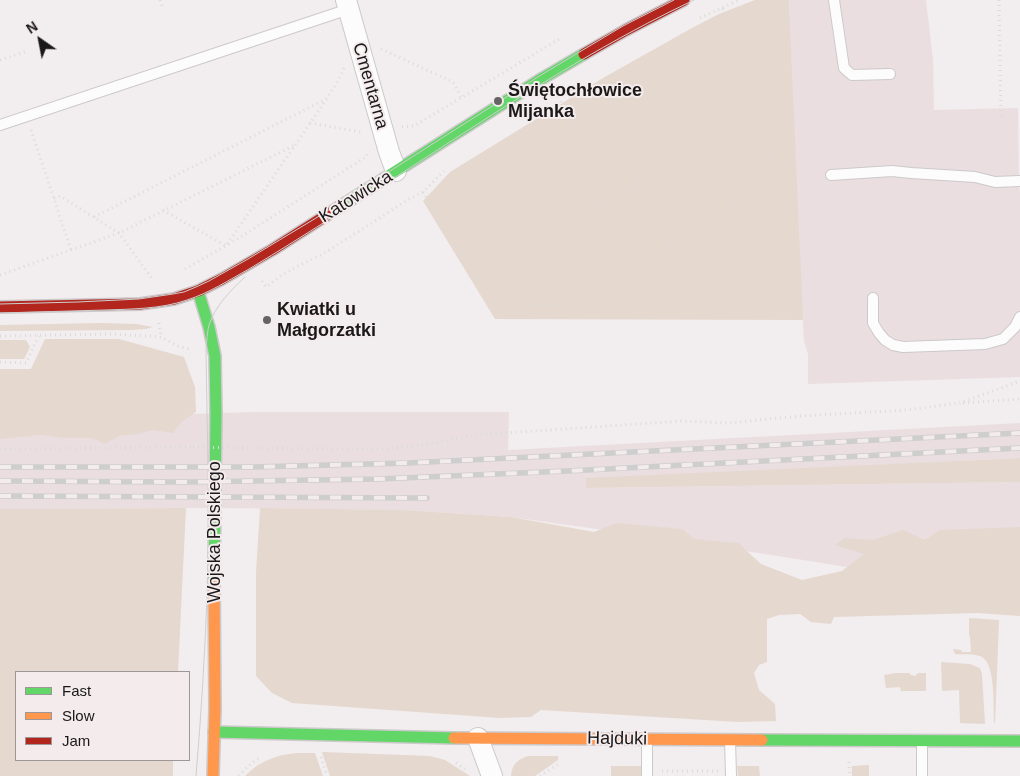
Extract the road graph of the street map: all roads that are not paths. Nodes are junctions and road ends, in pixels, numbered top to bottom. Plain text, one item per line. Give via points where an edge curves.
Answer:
1 (684, 0) edge
2 (834, 0) edge
3 (347, 5) edge
4 (890, 74) dead end
5 (0, 125) edge
6 (396, 172) junction
7 (831, 175) dead end
8 (1020, 182) edge
9 (198, 291) junction
10 (873, 298) dead end
11 (0, 308) edge
12 (1020, 317) edge
13 (214, 732) junction
14 (478, 738) junction
15 (647, 740) junction
16 (730, 740) junction
17 (922, 740) junction
18 (1020, 741) edge
19 (652, 774) edge
20 (213, 776) edge
21 (492, 776) edge
22 (731, 776) edge
23 (922, 776) edge

1 - 6 street, Katowicka via 590,51
2 - 4 lane via 844,68 852,75
3 - 5 lane
3 - 6 street, Cmentarna
6 - 9 street, Katowicka via 272,250
7 - 8 lane via 892,171
9 - 11 street, Katowicka via 174,299 140,304
9 - 13 street, Wojska Polskiego via 214,349
10 - 12 lane via 873,323 878,333 893,346 985,344 1003,339
13 - 14 street, Hajduki
13 - 20 street, Wojska Polskiego
14 - 15 street, Hajduki
14 - 21 street
15 - 16 street, Hajduki
15 - 19 lane
16 - 17 street, Hajduki
16 - 22 lane
17 - 18 street, Hajduki
17 - 23 lane

